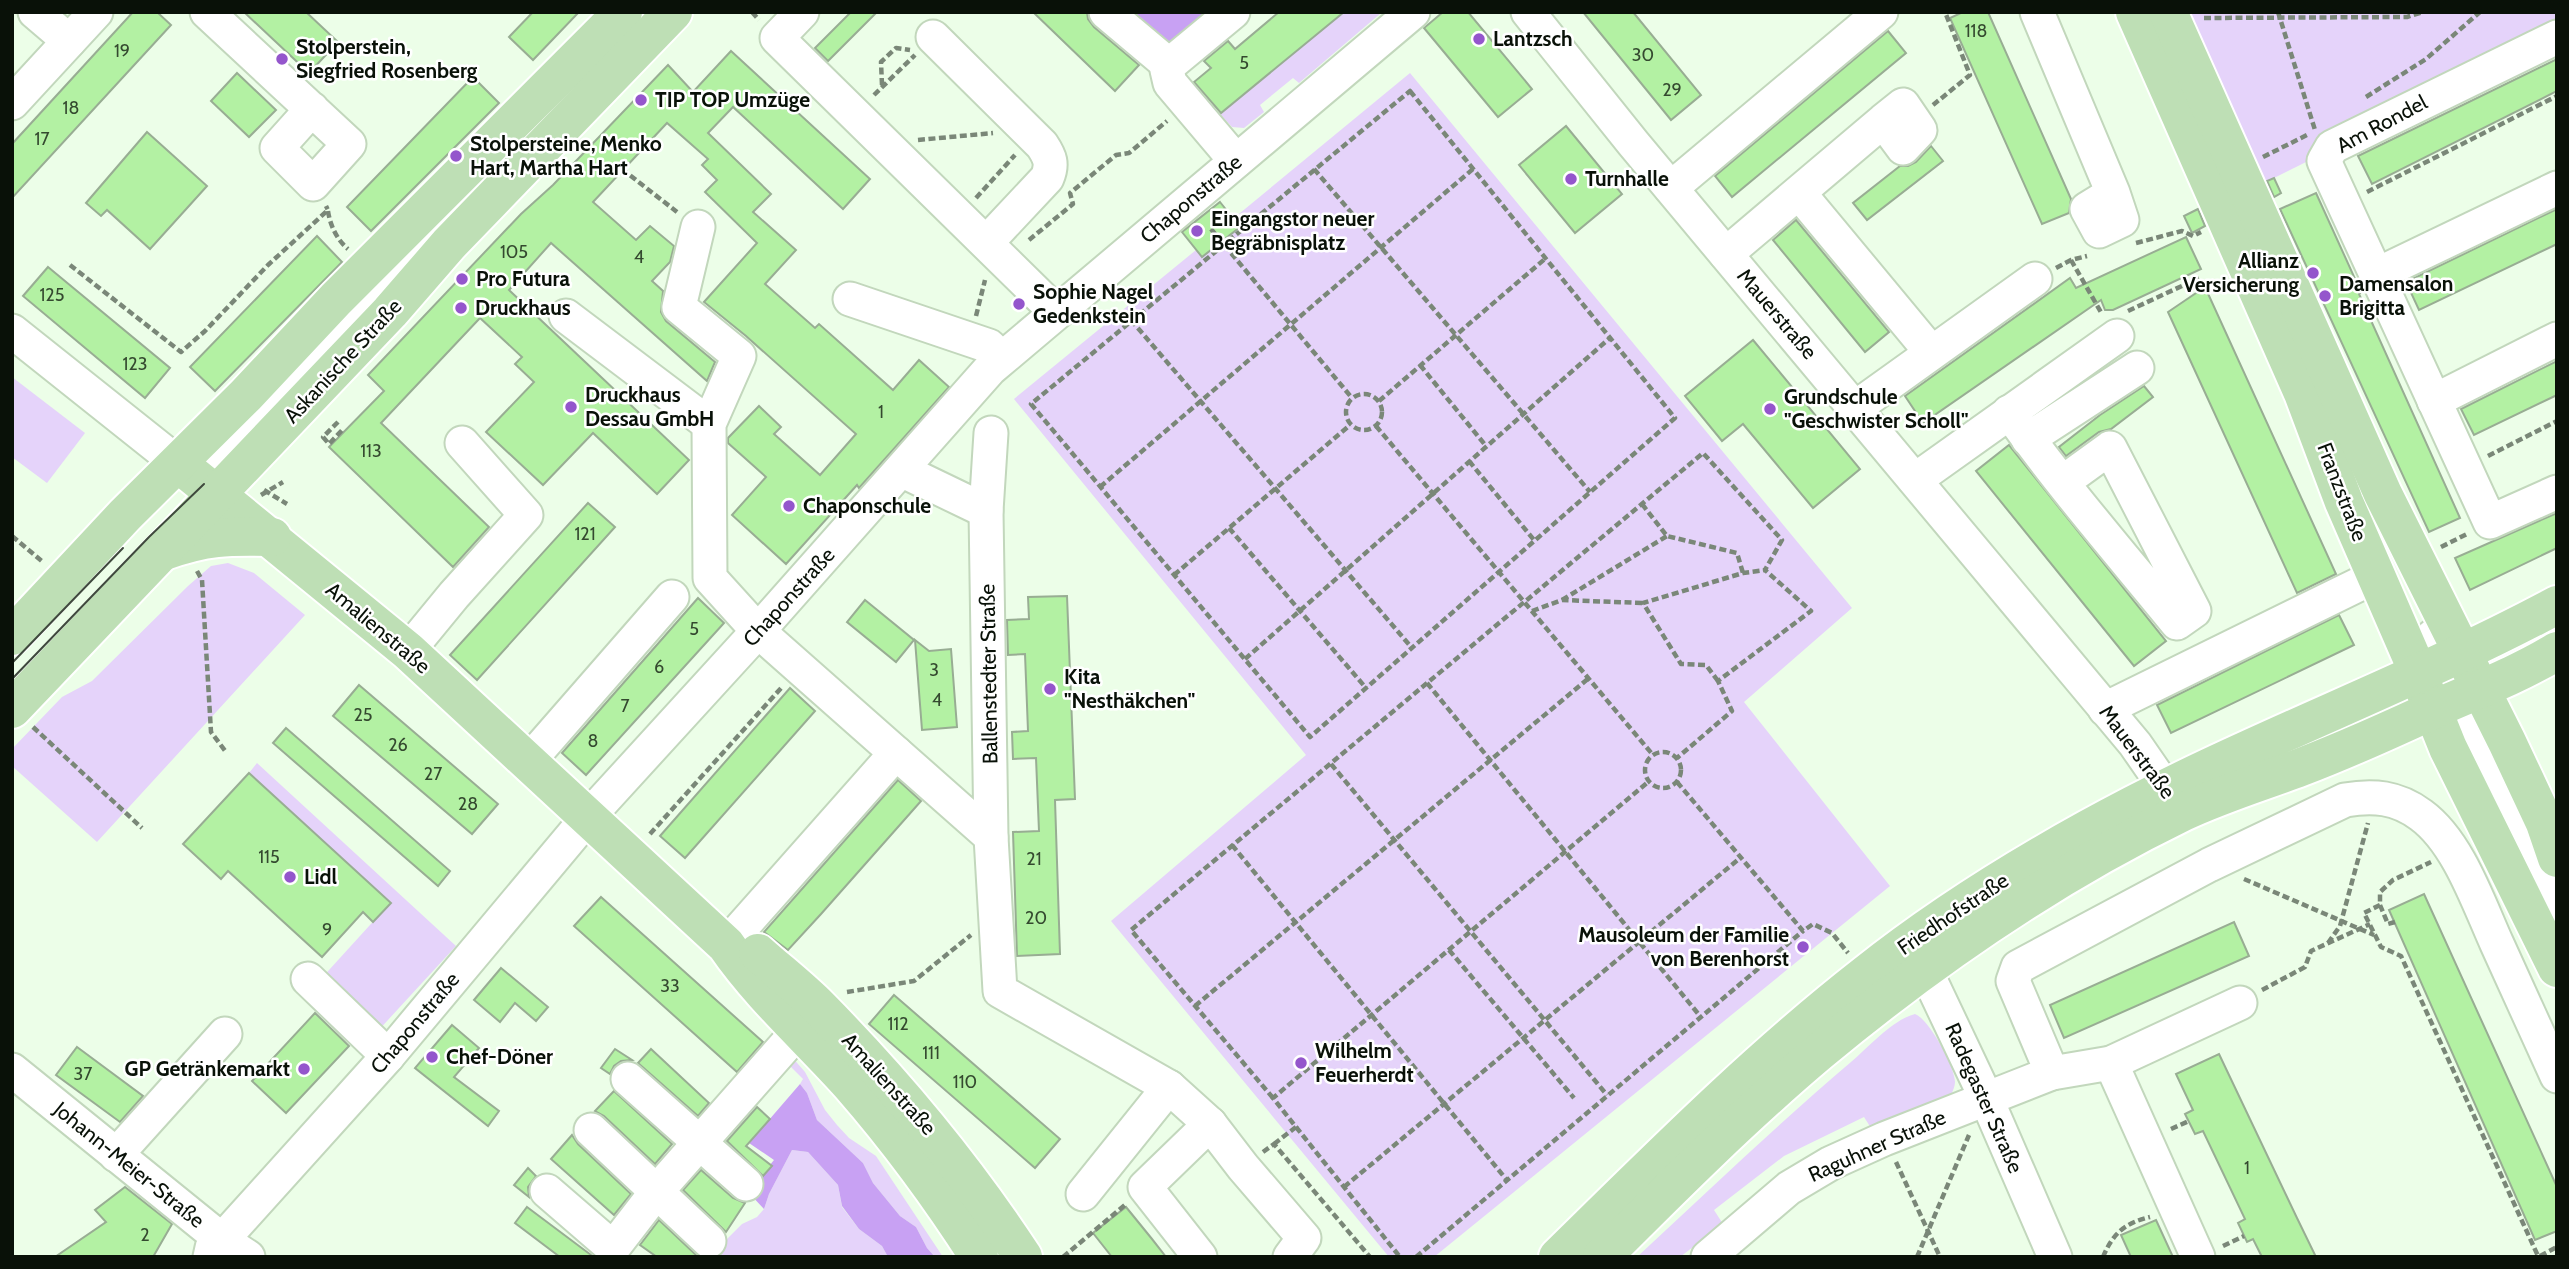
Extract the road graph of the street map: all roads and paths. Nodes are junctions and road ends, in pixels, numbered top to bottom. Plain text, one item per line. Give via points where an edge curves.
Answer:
1 (35, 12) edge
2 (96, 12) edge
3 (207, 12) edge
4 (623, 12) edge
5 (642, 12) edge
6 (656, 12) edge
7 (673, 12) edge
8 (802, 12) edge
9 (1106, 12) edge
10 (1233, 12) edge
11 (1413, 12) edge
12 (1528, 12) edge
13 (1881, 12) edge
14 (1945, 12) edge
15 (2037, 12) edge
16 (2136, 12) edge
17 (2148, 12) edge
18 (2159, 12) edge
19 (2233, 12) edge
20 (2423, 12) edge
21 (2480, 12) edge
22 (2279, 14) edge
23 (2184, 15) edge
24 (2407, 15) edge
25 (2227, 18) junction
26 (933, 37) dead end
27 (2557, 37) edge
28 (69, 41) junction
29 (1168, 65) junction
30 (881, 87) junction
31 (2557, 96) edge
32 (2360, 102) dead end
33 (12, 103) edge
34 (1188, 104) junction
35 (312, 109) junction
36 (855, 114) junction
37 (1898, 121) joint
38 (2326, 123) dead end
39 (2315, 131) junction
40 (1028, 140) junction
41 (885, 143) junction
42 (2259, 159) dead end
43 (1236, 161) junction
44 (622, 169) dead end
45 (1314, 169) junction
46 (1473, 169) junction
47 (1671, 188) junction
48 (2557, 188) edge
49 (1799, 193) junction
50 (2113, 193) dead end
51 (321, 197) junction
52 (2343, 204) junction
53 (960, 218) junction
54 (698, 227) joint
55 (1211, 229) dead end
56 (1224, 245) junction
57 (1381, 247) junction
58 (995, 250) junction
59 (352, 253) dead end
60 (1726, 254) junction
61 (1546, 258) junction
62 (2071, 260) dead end
63 (70, 265) dead end
64 (2376, 275) junction
65 (2199, 278) dead end
66 (2035, 279) dead end
67 (850, 299) dead end
68 (1056, 312) junction
69 (566, 316) dead end
70 (1131, 320) junction
71 (1290, 324) junction
72 (2114, 325) junction
73 (12, 331) edge
74 (1456, 335) junction
75 (1611, 337) junction
76 (2557, 339) edge
77 (970, 340) junction
78 (1931, 352) junction
79 (1001, 358) junction
80 (1420, 365) junction
81 (2137, 368) dead end
82 (1352, 398) junction
83 (1200, 401) junction
84 (1379, 401) junction
85 (2434, 401) junction
86 (1855, 408) junction
87 (2009, 412) junction
88 (1523, 414) junction
89 (2557, 421) edge
90 (709, 424) junction
91 (1350, 425) junction
92 (1376, 426) junction
93 (990, 433) dead end
94 (2028, 439) junction
95 (462, 443) dead end
96 (1486, 446) junction
97 (1469, 461) junction
98 (2465, 468) junction
99 (901, 470) junction
100 (199, 480) junction
101 (1915, 480) junction
102 (2063, 482) junction
103 (1100, 487) junction
104 (1276, 489) junction
105 (1590, 492) junction
106 (2557, 492) edge
107 (1433, 493) junction
108 (1642, 504) junction
109 (986, 511) junction
110 (2490, 522) junction
111 (1229, 528) junction
112 (12, 536) edge
113 (1667, 536) junction
114 (272, 537) junction
115 (1534, 540) junction
116 (2429, 553) dead end
117 (179, 559) junction
118 (52, 570) dead end
119 (1345, 570) junction
120 (1765, 570) junction
121 (1499, 572) junction
122 (1744, 573) junction
123 (1174, 575) junction
124 (2376, 576) junction
125 (672, 597) dead end
126 (1562, 600) junction
127 (1524, 602) junction
128 (1643, 603) junction
129 (2557, 605) edge
130 (1300, 611) junction
131 (1532, 611) junction
132 (758, 631) junction
133 (12, 636) edge
134 (1412, 648) junction
135 (408, 651) junction
136 (2557, 651) edge
137 (1245, 659) junction
138 (2439, 661) junction
139 (799, 668) junction
140 (1589, 678) junction
141 (1718, 681) junction
142 (1427, 683) junction
143 (1366, 688) junction
144 (2455, 700) junction
145 (2105, 709) junction
146 (22, 717) edge
147 (226, 752) dead end
148 (897, 753) junction
149 (1653, 755) junction
150 (1677, 758) junction
151 (1490, 760) junction
152 (528, 762) junction
153 (1331, 764) junction
154 (1648, 782) junction
155 (1677, 782) junction
156 (2174, 800) junction
157 (588, 817) junction
158 (2369, 820) dead end
159 (142, 828) dead end
160 (991, 837) junction
161 (1394, 840) junction
162 (1232, 845) junction
163 (2439, 849) junction
164 (1565, 852) junction
165 (631, 856) junction
166 (1741, 858) junction
167 (2557, 858) edge
168 (2236, 876) dead end
169 (2380, 905) junction
170 (994, 917) junction
171 (2557, 919) edge
172 (2340, 921) junction
173 (1296, 922) junction
174 (2395, 922) dead end
175 (2370, 924) junction
176 (2359, 929) junction
177 (1471, 931) junction
178 (1803, 931) junction
179 (2375, 935) junction
180 (1639, 942) junction
181 (2557, 942) edge
182 (2327, 943) junction
183 (726, 945) junction
184 (1449, 950) junction
185 (1918, 955) junction
186 (1856, 962) dead end
187 (2557, 968) edge
188 (308, 979) dead end
189 (2272, 984) dead end
190 (837, 994) dead end
191 (2240, 1003) dead end
192 (1195, 1006) junction
193 (1372, 1015) junction
194 (1700, 1016) junction
195 (1545, 1020) junction
196 (800, 1029) junction
197 (225, 1034) dead end
198 (1523, 1038) junction
199 (388, 1056) junction
200 (2112, 1063) junction
201 (12, 1070) edge
202 (2052, 1073) junction
203 (2557, 1076) edge
204 (628, 1079) dead end
205 (1169, 1087) junction
206 (1607, 1095) junction
207 (1273, 1098) junction
208 (1574, 1098) dead end
209 (1444, 1103) junction
210 (1975, 1103) junction
211 (1210, 1124) junction
212 (1296, 1127) junction
213 (591, 1130) dead end
214 (1884, 1139) junction
215 (699, 1143) junction
216 (1274, 1144) junction
217 (116, 1155) junction
218 (1242, 1167) junction
219 (1506, 1179) junction
220 (746, 1184) dead end
221 (1344, 1186) junction
222 (1145, 1187) junction
223 (547, 1191) dead end
224 (657, 1191) junction
225 (1083, 1194) dead end
226 (2181, 1220) junction
227 (1929, 1230) junction
228 (709, 1241) dead end
229 (2557, 1247) edge
230 (227, 1251) edge
231 (619, 1252) edge
232 (2539, 1256) edge
233 (979, 1257) edge
234 (1023, 1257) edge
235 (1063, 1257) edge
236 (1200, 1257) edge
237 (1290, 1257) edge
238 (1370, 1257) edge
239 (1400, 1257) edge
240 (1416, 1257) edge
241 (1558, 1257) edge
242 (1602, 1257) edge
243 (1708, 1257) edge
244 (1917, 1257) edge
245 (1940, 1257) edge
246 (2054, 1257) edge
247 (2104, 1257) edge
248 (2198, 1257) edge

1 - 28 street
2 - 28 street
3 - 35 street
4 - 100 main road, Askanische Straße via 345,290
5 - 100 street
6 - 100 street
7 - 100 main road, Askanische Straße via 449,244 390,312
8 - 36 street via 777,38
9 - 29 street
10 - 29 street
11 - 43 street, Chaponstraße
12 - 47 street, Mauerstraße
13 - 47 street
14 - 37 path via 1970,75
15 - 50 street
16 - 124 main road, Franzstraße via 2308,403
17 - 138 street
18 - 138 street
19 - 25 path
20 - 24 path
21 - 32 path via 2426,59
22 - 24 path
22 - 25 path
22 - 39 path
23 - 25 path
23 - 138 main road, Franzstraße via 2383,494
26 - 40 street
27 - 52 street, Am Rondel via 2332,147 2323,161
28 - 33 street
29 - 34 street via 1168,78
30 - 30 path via 881,62 896,48 918,51
30 - 36 path
31 - 52 path
34 - 43 street
34 - 58 path via 1129,153 1116,155 1070,193 1073,204
35 - 51 street via 349,144
35 - 51 street via 276,148
36 - 41 street
37 - 49 street
38 - 39 path
39 - 42 path
40 - 41 path via 1006,131
40 - 53 path
40 - 58 street via 1050,157 1051,168
41 - 53 street
43 - 68 street, Chaponstraße
44 - 54 path
45 - 46 path via 1410,91
45 - 56 path
45 - 57 path
46 - 57 path
46 - 61 path
47 - 60 street, Mauerstraße
48 - 64 street
49 - 60 street
49 - 78 street
51 - 59 path via 341,243
51 - 63 path via 268,265 181,352
52 - 64 street, Am Rondel
53 - 58 street
54 - 90 street via 679,307 739,356
55 - 56 path
56 - 70 path
56 - 71 path
57 - 71 path
57 - 74 path
58 - 68 street
58 - 77 path
60 - 86 street, Mauerstraße
61 - 74 path
61 - 75 path
62 - 72 path
64 - 85 street, Am Rondel
65 - 72 path
66 - 78 street
67 - 77 street
68 - 79 street, Chaponstraße
69 - 90 street
70 - 83 path
70 - 103 path via 1031,404
71 - 82 path
71 - 83 path
72 - 87 street
73 - 100 street, Amalienstraße
74 - 80 path
74 - 88 path
75 - 88 path
75 - 105 path via 1675,418
76 - 85 street
77 - 79 street via 989,346
78 - 86 street
79 - 99 street, Chaponstraße
80 - 84 path
80 - 96 path
81 - 94 street
82 - 84 path via 1371,395
82 - 91 path via 1345,416
83 - 103 path
83 - 104 path
84 - 92 path via 1381,419
85 - 98 street, Am Rondel
86 - 101 street, Mauerstraße
87 - 94 street
87 - 101 street
88 - 96 path
88 - 105 path
89 - 98 path
90 - 132 street via 710,578
91 - 92 path via 1358,430
91 - 104 path
92 - 107 path
93 - 109 street, Ballenstedter Straße
94 - 102 street
95 - 135 street via 526,515
96 - 97 path
97 - 107 path
97 - 115 path
98 - 110 street, Am Rondel
99 - 109 street
99 - 132 street, Chaponstraße
100 - 114 main road, Amalienstraße
100 - 117 main road, Askanische Straße
100 - 133 main road, Askanische Straße via 125,515
101 - 145 street, Mauerstraße
102 - 102 street via 2177,623 2194,611 2110,448
103 - 123 path
104 - 111 path
104 - 119 path
105 - 115 path
106 - 110 street
107 - 119 path
107 - 121 path
108 - 113 path
108 - 120 path via 1703,453 1783,540
108 - 127 path
109 - 160 street, Ballenstedter Straße
110 - 116 path
111 - 123 path
111 - 130 path
112 - 118 path
113 - 122 path via 1737,553
113 - 126 path
114 - 117 main road via 195,540
114 - 135 main road, Amalienstraße
115 - 121 path
117 - 146 main road, Askanische Straße
117 - 147 path via 202,580 211,732
119 - 130 path
119 - 134 path
120 - 122 path
120 - 141 path via 1811,611
121 - 127 path
121 - 134 path
122 - 128 path
123 - 137 path
124 - 138 main road, Franzstraße
124 - 145 street
125 - 152 street
126 - 128 path
126 - 131 path
127 - 131 path
127 - 142 path
128 - 141 path via 1681,664 1706,665
129 - 138 main road, Friedhofstraße
130 - 137 path
130 - 143 path
131 - 140 path
132 - 139 street
132 - 157 street, Chaponstraße
134 - 143 path
135 - 152 main road, Amalienstraße
136 - 144 main road, Friedhofstraße
137 - 143 path via 1310,737
138 - 144 main road, Franzstraße
138 - 144 main road, Franzstraße
138 - 156 main road, Friedhofstraße
139 - 148 street
139 - 165 path
140 - 149 path
140 - 151 path
141 - 150 path via 1732,711
142 - 151 path
142 - 153 path
144 - 156 main road, Friedhofstraße via 2339,752 2213,799
144 - 167 main road, Franzstraße via 2545,823
144 - 171 street
144 - 181 street
144 - 187 main road, Franzstraße via 2463,780
145 - 156 street, Mauerstraße
146 - 159 path
148 - 160 street
148 - 183 street
149 - 150 path via 1670,753
149 - 154 path via 1645,772
150 - 155 path via 1681,774
151 - 161 path
151 - 164 path
152 - 157 main road, Amalienstraße
153 - 161 path
153 - 162 path
154 - 155 path via 1657,788
154 - 164 path
155 - 166 path
156 - 185 main road, Friedhofstraße via 2040,856
157 - 165 main road, Amalienstraße
157 - 199 street, Chaponstraße
158 - 172 path
160 - 170 street, Ballenstedter Straße
161 - 173 path
161 - 177 path
162 - 173 path
162 - 192 path via 1131,930
163 - 169 path via 2385,886
163 - 202 street via 2423,816 2399,801 2368,796 2345,800 2040,953 2018,967 2012,981
163 - 203 street via 2470,886
164 - 177 path
164 - 180 path
165 - 183 main road, Amalienstraße
166 - 178 path
166 - 180 path
168 - 172 path
169 - 174 path via 2388,924
169 - 175 path via 2364,913
170 - 190 path via 914,981
170 - 205 street, Ballenstedter Straße via 1000,990
172 - 176 path
172 - 182 path
173 - 192 path
173 - 193 path
175 - 176 path
175 - 179 path
176 - 179 path
176 - 182 path
177 - 184 path
177 - 195 path
178 - 186 path via 1813,924 1832,933
178 - 194 path
179 - 232 path via 2381,947 2401,956
180 - 194 path
180 - 195 path
182 - 189 path via 2311,951 2305,967
183 - 196 main road, Amalienstraße via 744,971
183 - 234 main road, Amalienstraße via 757,952 824,1013 936,1137
184 - 193 path
184 - 198 path
185 - 210 street, Radegaster Straße
185 - 241 main road, Friedhofstraße via 1865,975 1753,1069
185 - 242 main road, Friedhofstraße
188 - 199 street
191 - 200 street
192 - 207 path
193 - 207 path
193 - 209 path
194 - 206 path
195 - 198 path
195 - 206 path
196 - 215 street
196 - 233 main road, Amalienstraße via 905,1148
197 - 217 street
198 - 208 path
198 - 209 path
199 - 230 street, Chaponstraße
200 - 202 street
200 - 226 street
201 - 217 street, Johann-Meier-Straße
202 - 210 street
204 - 215 street
205 - 211 street
205 - 225 street
206 - 219 path
207 - 212 path
209 - 219 path
209 - 221 path
210 - 214 street, Raguhner Straße
210 - 227 path via 1972,1126
210 - 246 street, Radegaster Straße
211 - 218 street
211 - 222 street
212 - 216 path
212 - 221 path
213 - 224 street
214 - 227 path
214 - 243 street, Raguhner Straße via 1789,1188
215 - 220 street
215 - 224 street
216 - 218 path
216 - 238 path
217 - 230 street, Johann-Meier-Straße
218 - 237 street via 1304,1238
219 - 240 path
221 - 239 path
222 - 235 path
222 - 236 street
223 - 231 street
224 - 228 street
224 - 231 street
226 - 247 path via 2136,1220 2115,1233
226 - 248 street
227 - 244 path
227 - 245 path
229 - 232 path

